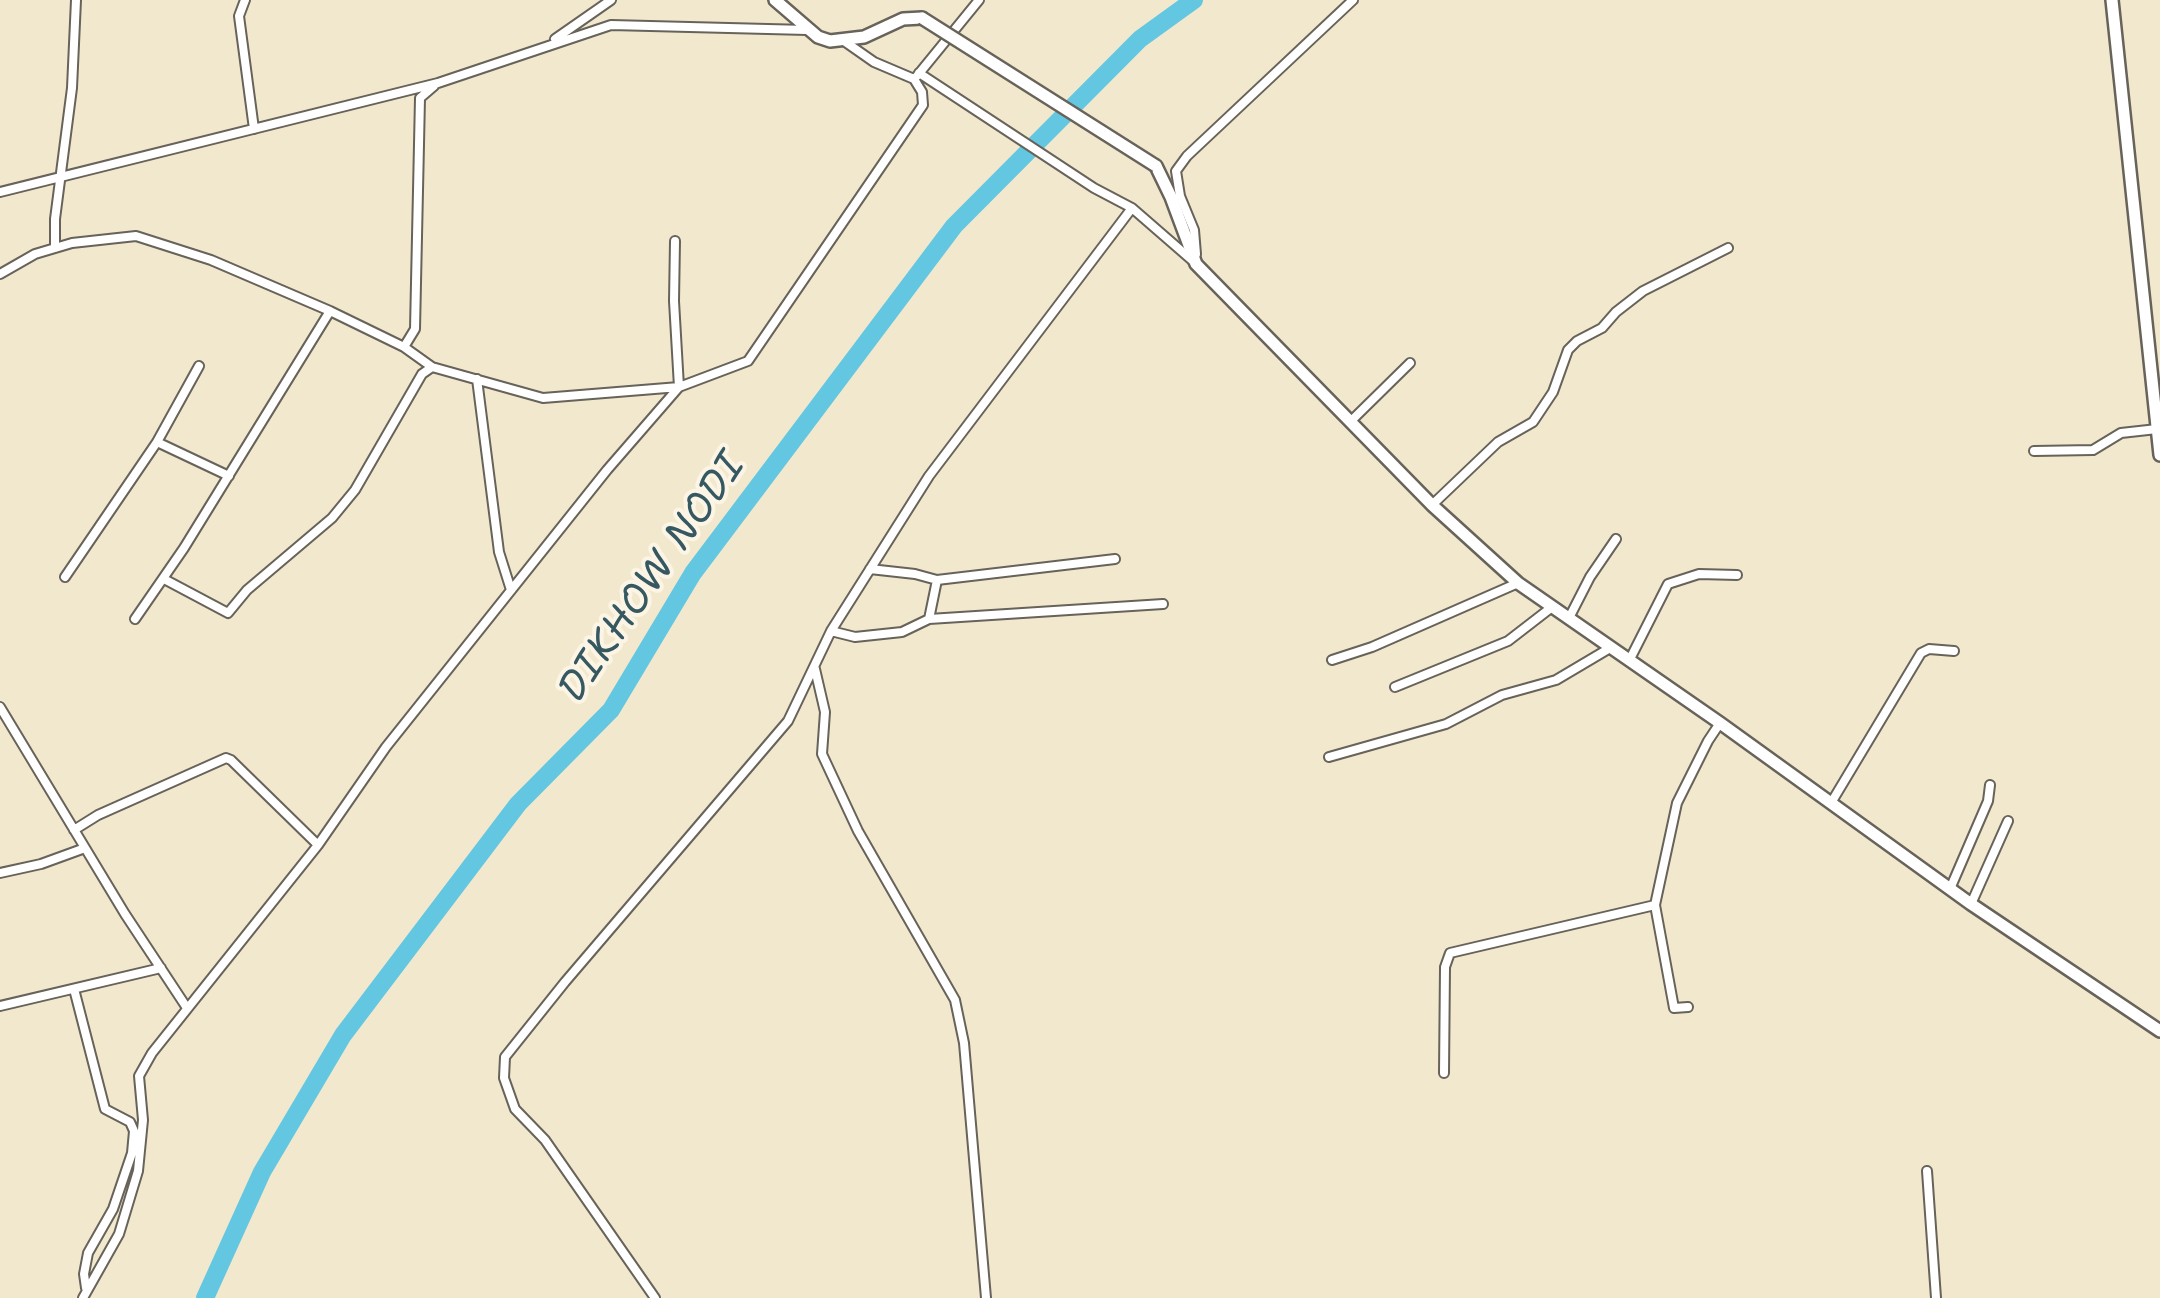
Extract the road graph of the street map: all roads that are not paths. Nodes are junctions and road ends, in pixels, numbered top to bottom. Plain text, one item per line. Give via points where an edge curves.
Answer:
1 (76, 0) edge
2 (245, 0) edge
3 (612, 0) edge
4 (776, 0) edge
5 (979, 0) edge
6 (1353, 0) edge
7 (2112, 0) edge
8 (809, 30) junction
9 (844, 41) junction
10 (547, 44) junction
11 (916, 76) junction
12 (438, 84) junction
13 (254, 129) junction
14 (60, 176) junction
15 (0, 192) edge
16 (1132, 208) junction
17 (676, 241) dead end
18 (55, 248) junction
19 (1728, 248) dead end
20 (1196, 264) junction
21 (0, 274) edge
22 (330, 311) junction
23 (404, 346) junction
24 (1410, 363) dead end
25 (199, 366) dead end
26 (432, 366) junction
27 (477, 380) junction
28 (679, 387) junction
29 (1351, 421) junction
30 (2157, 429) junction
31 (156, 442) junction
32 (2034, 452) dead end
33 (2160, 455) edge
34 (229, 476) junction
35 (1432, 505) junction
36 (1616, 539) dead end
37 (1115, 559) dead end
38 (870, 569) junction
39 (1736, 575) dead end
40 (65, 577) dead end
41 (164, 579) junction
42 (936, 580) junction
43 (1518, 582) junction
44 (511, 590) junction
45 (1163, 604) dead end
46 (1552, 607) junction
47 (929, 618) junction
48 (1569, 618) junction
49 (134, 620) dead end
50 (832, 631) junction
51 (1610, 648) junction
52 (1954, 651) dead end
53 (1332, 660) dead end
54 (1629, 661) junction
55 (815, 664) junction
56 (1394, 686) dead end
57 (0, 707) edge
58 (1720, 723) junction
59 (12, 728) junction
60 (0, 731) edge
61 (1329, 757) dead end
62 (1990, 784) dead end
63 (1831, 803) junction
64 (2008, 820) dead end
65 (74, 830) junction
66 (318, 845) junction
67 (85, 848) junction
68 (0, 873) edge
69 (1950, 890) junction
70 (1971, 904) junction
71 (1655, 905) junction
72 (161, 968) junction
73 (74, 990) junction
74 (0, 1006) edge
75 (1688, 1007) dead end
76 (187, 1008) junction
77 (2160, 1031) edge
78 (1444, 1073) dead end
79 (1927, 1172) dead end
80 (85, 1295) edge
81 (655, 1298) edge
82 (986, 1298) edge
83 (1936, 1298) edge

1 - 14 street
2 - 13 street via 239,16
3 - 10 street
4 - 8 main road
5 - 11 street
6 - 20 street via 1176,171 1194,230
7 - 30 main road
8 - 9 main road
8 - 10 street via 610,25
9 - 11 street via 874,62
9 - 20 main road, bridge via 910,16 922,18 1156,166
10 - 12 street
11 - 16 street
11 - 28 street via 924,105 748,361
12 - 13 street
12 - 23 street via 420,98 415,329
13 - 14 street
14 - 15 street
14 - 18 street
16 - 20 street
16 - 38 street via 929,476
17 - 28 street
18 - 21 street
18 - 22 street via 136,236 212,260
19 - 35 street via 1643,292 1577,340 1533,422 1498,442
20 - 29 main road
22 - 23 street
22 - 34 street
23 - 26 street
24 - 29 street
25 - 31 street
26 - 27 street
26 - 41 street via 332,518 228,613
27 - 28 street via 543,398
27 - 44 street
28 - 44 street
29 - 35 main road
30 - 32 street via 2121,433 2093,450
30 - 33 main road
31 - 34 street
31 - 40 street
34 - 41 street
35 - 43 main road
36 - 48 street
37 - 42 street
38 - 42 street
38 - 50 street
39 - 54 street via 1698,574 1668,584
41 - 49 street
42 - 47 street
43 - 46 main road
43 - 53 street
44 - 66 street via 386,746
45 - 47 street
46 - 48 main road
46 - 56 street via 1508,641
47 - 50 street via 902,632 855,637
48 - 51 main road
50 - 55 street
51 - 54 main road
51 - 61 street via 1556,680 1502,694 1446,724
52 - 63 street via 1920,653
54 - 58 main road
55 - 81 street via 788,722 505,1057 504,1078 515,1108 545,1140
55 - 82 street via 825,712 822,754 955,1000
57 - 59 street
58 - 63 main road
58 - 71 street via 1677,803
59 - 60 street
59 - 65 street
62 - 69 street
63 - 69 main road
64 - 70 street
65 - 66 street via 226,758
65 - 67 street
66 - 76 street
67 - 68 street
67 - 72 street
69 - 70 main road
70 - 77 main road
71 - 75 street via 1674,1008
71 - 78 street via 1450,953
72 - 73 street
72 - 76 street
73 - 74 street
73 - 80 street via 105,1110 134,1130 113,1210 88,1253
76 - 80 street via 139,1076 138,1172 119,1234
79 - 83 street

